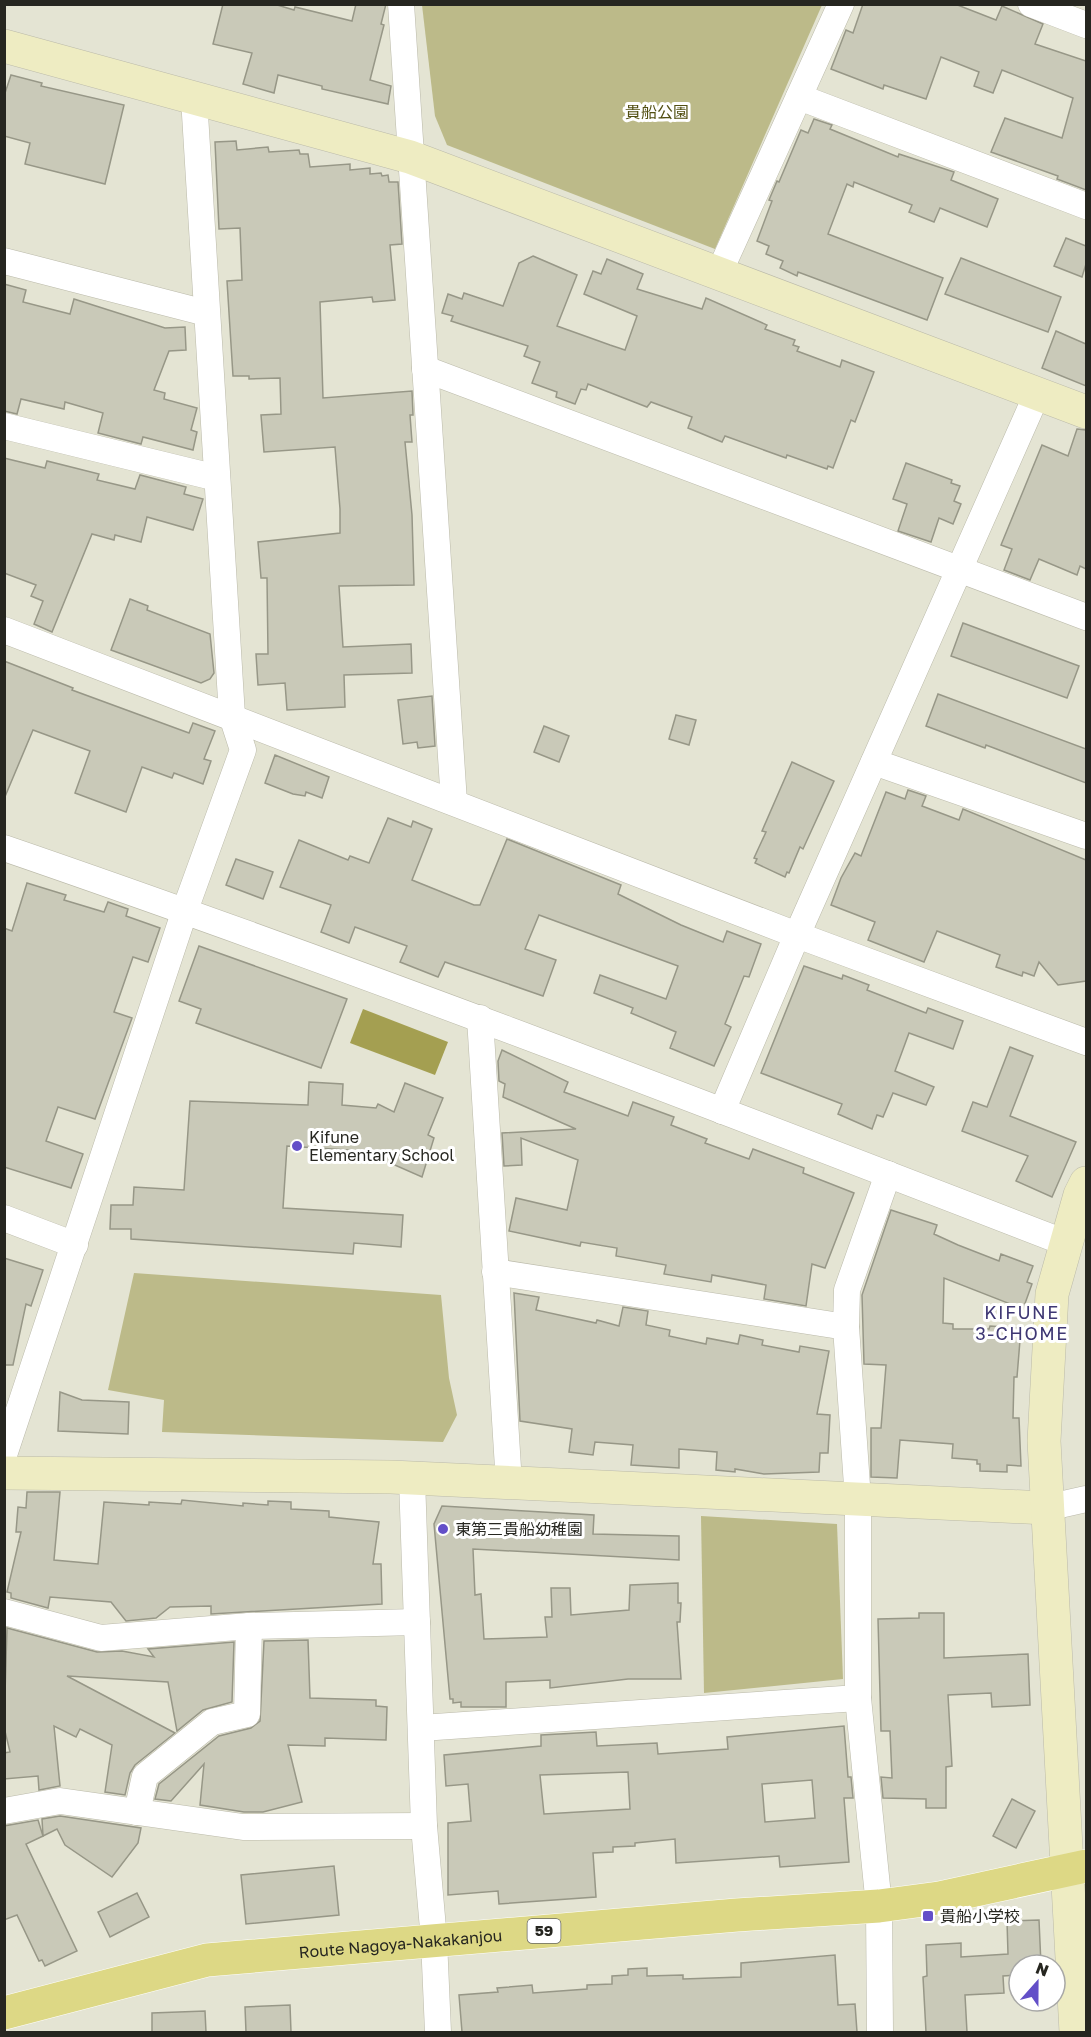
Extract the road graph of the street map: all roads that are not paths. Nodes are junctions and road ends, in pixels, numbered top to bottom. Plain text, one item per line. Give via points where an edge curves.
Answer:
1 (401, 4) edge
2 (841, 4) edge
3 (1031, 4) edge
4 (1086, 25) edge
5 (4, 46) edge
6 (799, 97) junction
7 (194, 98) junction
8 (410, 157) junction
9 (1086, 206) edge
10 (4, 261) edge
11 (719, 273) junction
12 (206, 313) junction
13 (425, 369) junction
14 (1037, 394) junction
15 (1086, 412) edge
16 (4, 426) edge
17 (217, 478) junction
18 (960, 570) junction
19 (1086, 617) edge
20 (4, 630) edge
21 (232, 716) junction
22 (874, 762) junction
23 (454, 802) junction
24 (1086, 836) edge
25 (4, 848) edge
26 (185, 910) junction
27 (797, 935) junction
28 (480, 1018) junction
29 (1086, 1042) edge
30 (722, 1111) junction
31 (888, 1174) junction
32 (1086, 1183) edge
33 (4, 1218) edge
34 (1066, 1243) junction
35 (75, 1245) junction
36 (495, 1272) junction
37 (846, 1327) junction
38 (4, 1455) edge
39 (4, 1473) edge
40 (412, 1479) junction
41 (509, 1484) junction
42 (1086, 1498) edge
43 (858, 1500) junction
44 (1046, 1508) junction
45 (4, 1612) edge
46 (417, 1622) junction
47 (249, 1626) junction
48 (858, 1698) junction
49 (421, 1728) junction
50 (4, 1811) edge
51 (137, 1812) junction
52 (424, 1826) junction
53 (1076, 1868) edge
54 (879, 1906) junction
55 (434, 1940) junction
56 (6, 2016) edge
57 (438, 2032) edge
58 (880, 2032) edge
59 (1076, 2032) edge

1 - 8 street
2 - 6 street
3 - 4 street
5 - 7 street
6 - 9 street
6 - 11 street
7 - 8 street
7 - 12 street
8 - 11 street
8 - 13 street
10 - 12 street
11 - 14 street
12 - 17 street
13 - 18 street
13 - 23 street
14 - 15 street
14 - 18 street
16 - 17 street
17 - 21 street
18 - 19 street
18 - 22 street
20 - 21 street
21 - 23 street
21 - 26 street via 243,750
22 - 24 street
22 - 27 street
23 - 27 street
25 - 26 street
26 - 28 street
26 - 35 street
27 - 29 street
27 - 30 street
28 - 30 street
28 - 36 street
30 - 31 street
31 - 34 street
31 - 37 street via 847,1290
32 - 34 street
33 - 35 street
34 - 44 street via 1052,1294 1044,1441
35 - 38 street
36 - 37 street
36 - 41 street
37 - 43 street
39 - 40 street
40 - 41 street
40 - 46 street
41 - 43 street
42 - 44 street
43 - 44 street
43 - 48 street
44 - 53 street
45 - 47 street via 101,1638
46 - 47 street
46 - 49 street
47 - 51 street via 247,1714 212,1722 146,1776
48 - 49 street
48 - 54 street
49 - 52 street
50 - 51 street via 60,1801
51 - 52 street via 243,1827
52 - 55 street
53 - 54 main road, Route Nagoya-Nakakanjou / 59 via 939,1898
53 - 59 street
54 - 55 main road, Route Nagoya-Nakakanjou / 59
54 - 58 street
55 - 56 main road, Route Nagoya-Nakakanjou / 59 via 207,1960
55 - 57 street

